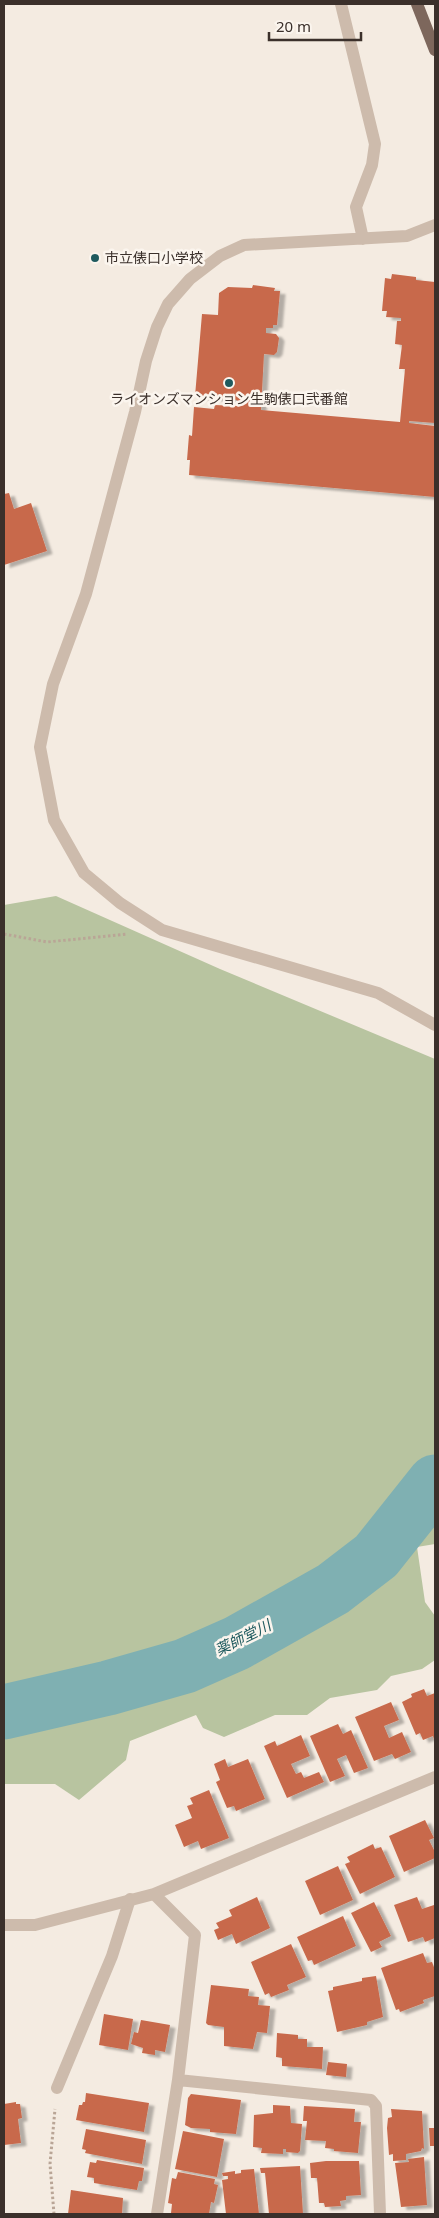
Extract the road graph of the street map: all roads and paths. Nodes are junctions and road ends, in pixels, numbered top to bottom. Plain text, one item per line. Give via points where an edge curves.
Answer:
1 (341, 4) edge
2 (417, 4) edge
3 (435, 50) edge
4 (435, 225) edge
5 (363, 239) junction
6 (162, 930) junction
7 (4, 934) edge
8 (435, 1024) edge
9 (435, 1777) edge
10 (154, 1894) junction
11 (130, 1899) junction
12 (4, 1925) edge
13 (178, 2080) junction
14 (57, 2088) joint
15 (54, 2214) edge
16 (156, 2214) edge
17 (380, 2214) edge

1 - 5 street via 375,144 372,165 356,206
2 - 3 main road
4 - 5 street via 407,236
5 - 6 street via 244,246 220,256 190,279 168,304 146,361 86,594 52,684 40,747 54,820 84,873 120,903
6 - 7 path via 47,942
6 - 8 street via 378,993
9 - 10 street
10 - 11 street
10 - 13 street via 195,1935
11 - 12 street via 35,1925
11 - 14 street via 112,1956
13 - 16 street
13 - 17 street via 371,2100 376,2106
14 - 15 path via 50,2164

